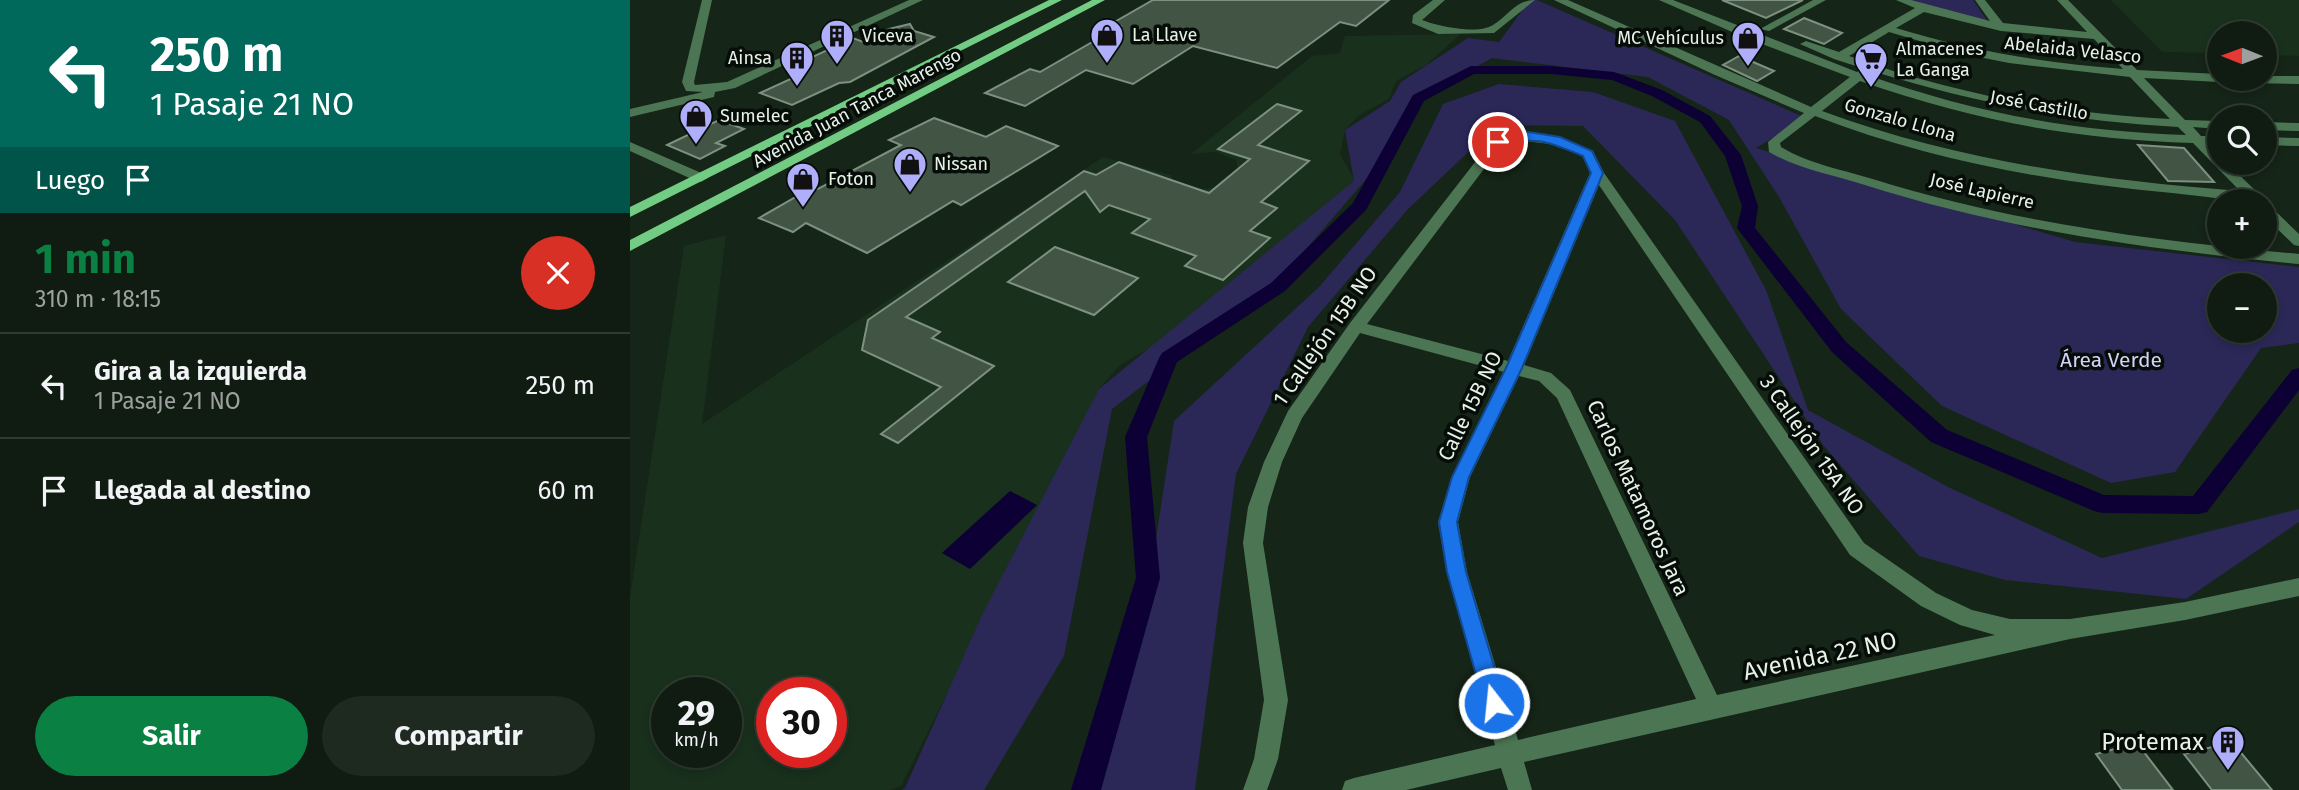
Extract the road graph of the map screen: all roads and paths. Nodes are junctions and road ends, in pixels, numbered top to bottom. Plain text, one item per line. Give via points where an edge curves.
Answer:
1 (707, 0) edge
2 (918, 0) edge
3 (1440, 0) edge
4 (1530, 0) edge
5 (1559, 0) edge
6 (1664, 0) edge
7 (1695, 0) edge
8 (1821, 0) edge
9 (1901, 0) edge
10 (1980, 0) edge
11 (2062, 0) edge
12 (1049, 1) edge
13 (1096, 2) edge
14 (1078, 5) edge
15 (1680, 7) junction
16 (1923, 8) junction
17 (1886, 28) junction
18 (2001, 28) junction
19 (1765, 29) junction
20 (2094, 36) junction
21 (1838, 57) junction
22 (1869, 68) junction
23 (2133, 75) junction
24 (1856, 77) junction
25 (2207, 78) edge
26 (2277, 80) edge
27 (2299, 80) edge
28 (722, 87) junction
29 (630, 113) edge
30 (1814, 113) junction
31 (2181, 124) junction
32 (2207, 125) edge
33 (2277, 126) edge
34 (2299, 127) edge
35 (2196, 139) junction
36 (2207, 139) edge
37 (2277, 141) edge
38 (1498, 142) joint
39 (2299, 142) edge
40 (630, 146) edge
41 (2207, 150) edge
42 (1597, 173) junction
43 (2232, 175) edge
44 (701, 178) junction
45 (2246, 189) edge
46 (2207, 194) edge
47 (630, 213) edge
48 (2277, 221) edge
49 (2299, 242) edge
50 (630, 246) edge
51 (2299, 259) edge
52 (1356, 327) junction
53 (1514, 368) junction
54 (2299, 587) edge
55 (2070, 629) junction
56 (1711, 707) junction
57 (1510, 755) junction
58 (1255, 790) edge
59 (1354, 790) edge
60 (1520, 790) edge

1 - 28 street via 688,82 690,88
2 - 28 street
3 - 4 street via 1416,21 1452,32 1494,30
5 - 30 street, Gonzalo Llona
6 - 15 street, José Castillo
7 - 15 street
7 - 19 street, José Castillo
8 - 19 street
9 - 16 street
10 - 18 street
11 - 20 street
12 - 14 main road
12 - 44 main road, Avenida Juan Tanca Marengo
13 - 14 main road, Avenida Juan Tanca Marengo
14 - 50 main road, Avenida Juan Tanca Marengo
15 - 24 street, José Castillo
16 - 17 street
16 - 18 street
17 - 21 street
17 - 23 street, Abelaida Velasco via 2001,60
18 - 20 street
19 - 21 street, José Castillo
20 - 23 street
21 - 22 street, José Castillo
22 - 24 street, José Lapierre
22 - 31 street, José Castillo via 2013,106
23 - 25 street, Abelaida Velasco
23 - 31 street
24 - 30 street, José Lapierre
24 - 35 street, José Castillo via 2016,122 2094,133
26 - 27 street
28 - 29 street via 703,97
30 - 46 street, Gonzalo Llona via 1905,143 2020,169
30 - 51 street, José Lapierre via 1774,142 1774,149 1871,183 2010,219 2151,244
31 - 32 street, José Castillo
31 - 35 street
33 - 34 street
35 - 36 street, José Castillo
35 - 41 street
37 - 39 street
38 - 42 street, 3 Callejón 15A NO via 1523,135 1556,140 1588,154
38 - 52 street, 1 Callejón 15B NO
40 - 44 street
42 - 53 street, Calle 15B NO
42 - 55 street, 3 Callejón 15A NO via 1857,549 1932,601 1981,621 2011,629
43 - 45 street
44 - 47 main road, Avenida Juan Tanca Marengo
48 - 49 street
52 - 53 street, Carlos Matamoros Jara
52 - 58 street, 1 Callejón 15B NO via 1294,416 1258,507 1253,543 1276,700 1266,759
53 - 56 street, Carlos Matamoros Jara via 1545,377 1564,394
53 - 57 street, Calle 15B NO via 1461,477 1448,522 1457,572
54 - 55 street, Avenida 22 NO
55 - 56 street, Avenida 22 NO
56 - 57 street, Avenida 22 NO
57 - 59 street, Avenida 22 NO
57 - 60 street, Calle 15B NO

